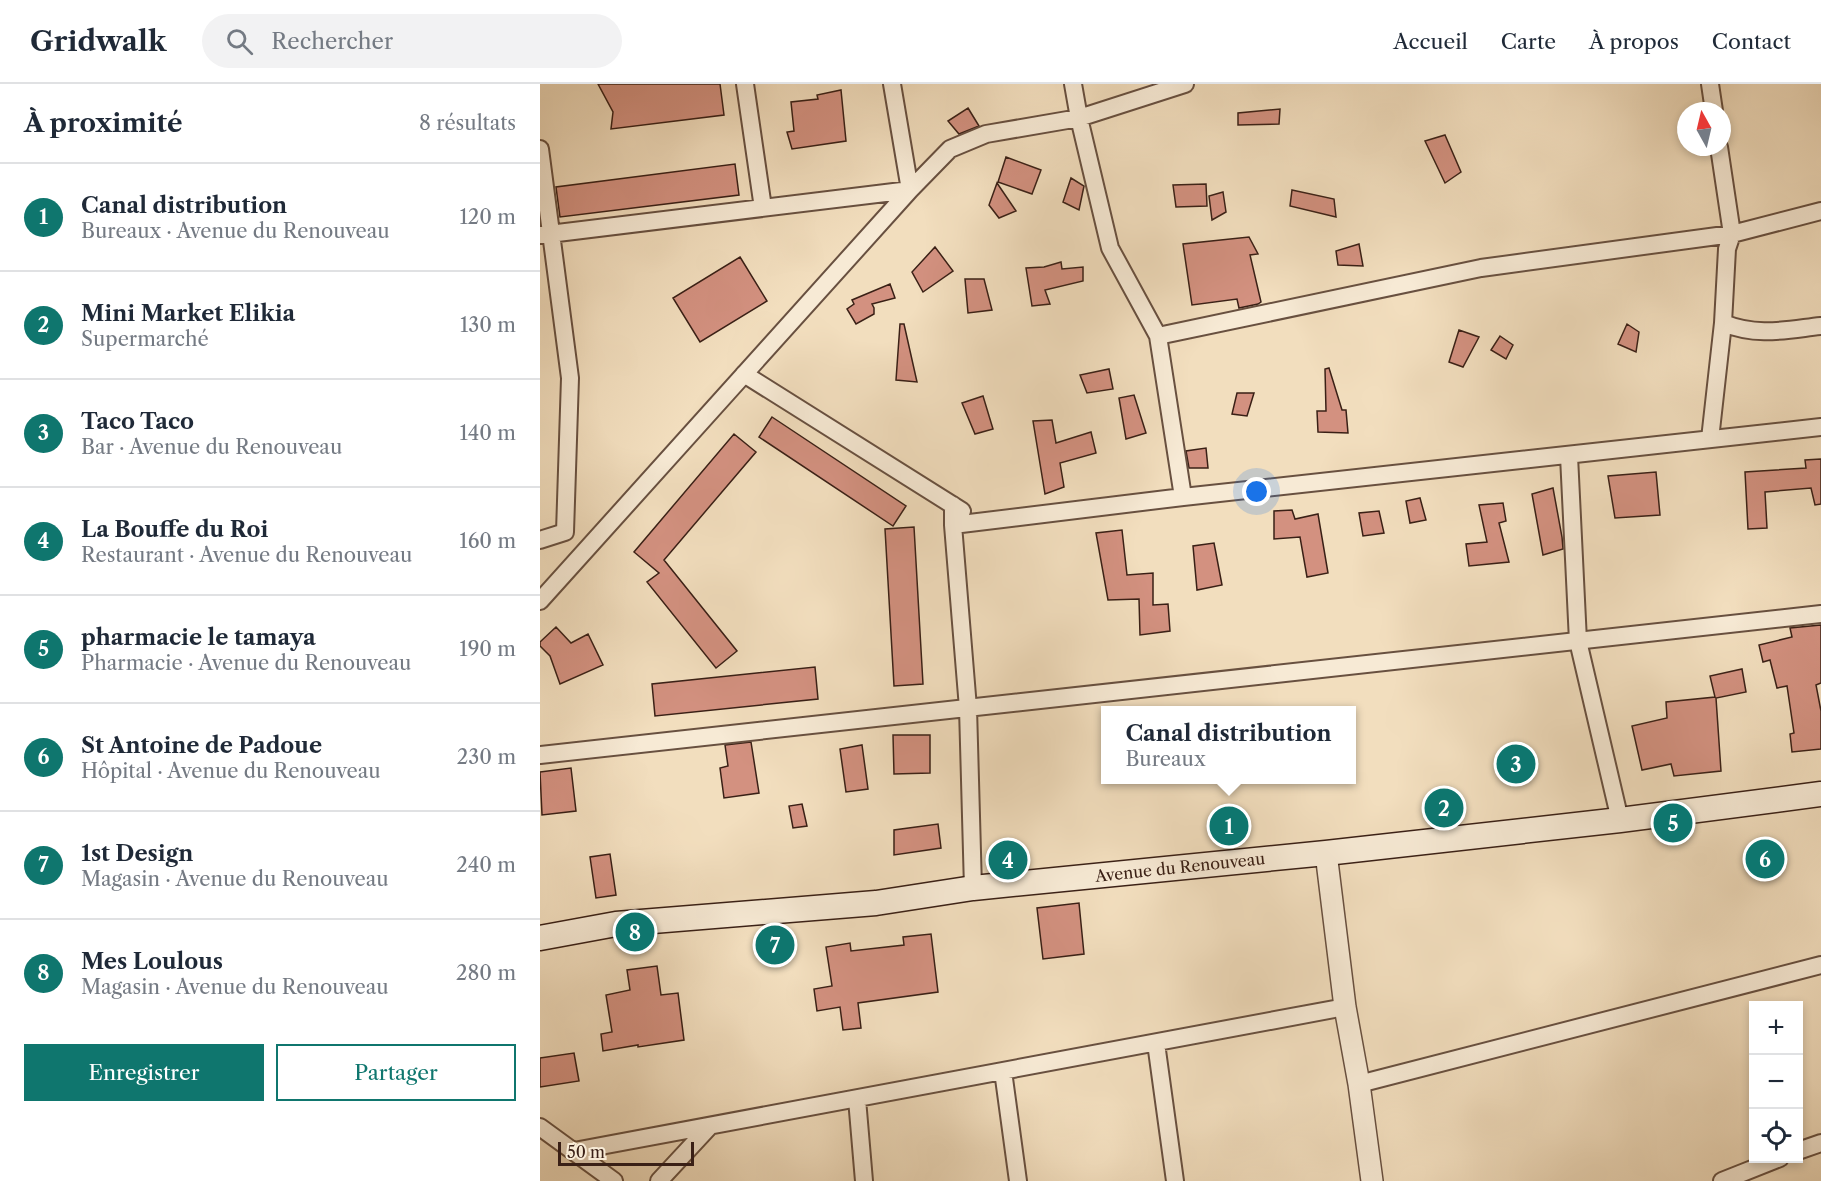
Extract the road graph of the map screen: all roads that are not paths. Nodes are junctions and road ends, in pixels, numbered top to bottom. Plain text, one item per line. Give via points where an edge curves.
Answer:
1 (745, 84) edge
2 (892, 84) edge
3 (1073, 84) edge
4 (1185, 84) edge
5 (1710, 84) edge
6 (1713, 102) edge
7 (1079, 118) junction
8 (540, 149) edge
9 (1720, 156) edge
10 (910, 190) junction
11 (762, 208) junction
12 (1821, 211) edge
13 (545, 234) edge
14 (1732, 234) junction
15 (1723, 323) junction
16 (1821, 326) edge
17 (1158, 336) junction
18 (744, 374) junction
19 (1821, 427) edge
20 (1710, 440) junction
21 (1569, 456) junction
22 (1183, 497) junction
23 (952, 505) junction
24 (981, 522) junction
25 (953, 525) junction
26 (540, 540) edge
27 (540, 601) edge
28 (1821, 614) edge
29 (1578, 641) junction
30 (968, 708) junction
31 (540, 755) edge
32 (1821, 794) edge
33 (1620, 820) junction
34 (1326, 852) junction
35 (973, 888) junction
36 (540, 938) edge
37 (1821, 965) edge
38 (1345, 1007) junction
39 (1156, 1043) junction
40 (1003, 1071) junction
41 (1359, 1084) junction
42 (857, 1099) junction
43 (710, 1126) junction
44 (540, 1127) edge
45 (1821, 1143) edge
46 (1803, 1149) edge
47 (574, 1151) junction
48 (1768, 1163) edge
49 (614, 1181) edge
50 (659, 1181) edge
51 (864, 1181) edge
52 (1018, 1181) edge
53 (1175, 1181) edge
54 (1372, 1181) edge
55 (1723, 1181) edge

1 - 11 street
2 - 10 street
3 - 7 street
4 - 7 street
5 - 6 street
7 - 10 street via 986,134 950,149
7 - 17 street via 1110,248
8 - 13 street
9 - 14 street
10 - 11 street
10 - 18 street
11 - 13 street
12 - 14 street
13 - 26 street via 570,378 565,532
14 - 15 street via 1727,249
14 - 17 street via 1481,268
15 - 16 street via 1771,332
15 - 20 street
17 - 22 street
18 - 23 street
18 - 27 street
19 - 20 street
20 - 21 street
21 - 22 street
21 - 29 street
22 - 24 street
23 - 24 street
23 - 25 street
24 - 25 street
25 - 30 street
28 - 29 street
29 - 30 street
29 - 33 street
30 - 31 street
30 - 35 street
32 - 33 main road, Avenue du Renouveau
33 - 34 main road, Avenue du Renouveau
34 - 35 main road, Avenue du Renouveau
34 - 38 street
35 - 36 main road, Avenue du Renouveau via 876,903 616,924
37 - 41 street
38 - 39 street
38 - 41 street
39 - 40 street
39 - 53 street
40 - 42 street
40 - 52 street
41 - 54 street
42 - 43 street
42 - 51 street
43 - 47 street
43 - 50 street
44 - 47 street
45 - 46 street
47 - 49 street
48 - 55 street

